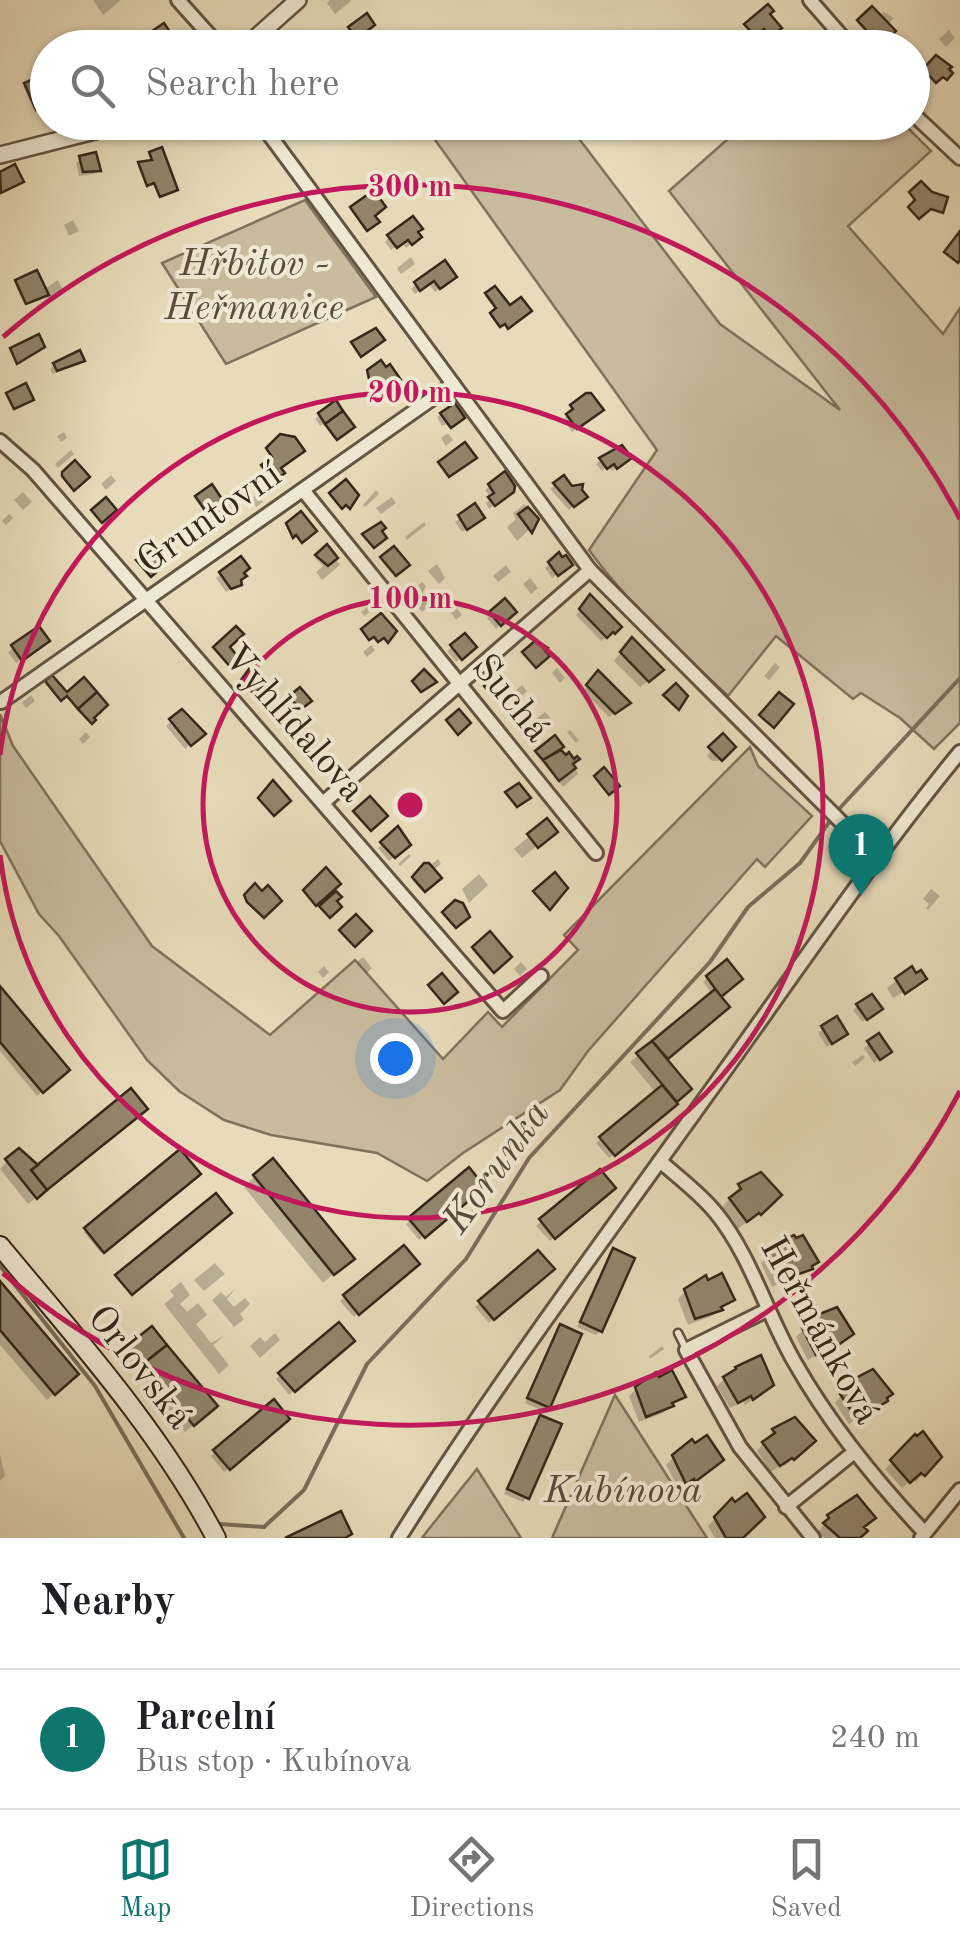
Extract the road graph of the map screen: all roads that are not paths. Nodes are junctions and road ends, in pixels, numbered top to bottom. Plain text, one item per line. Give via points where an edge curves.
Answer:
1 (178, 0) edge
2 (298, 0) edge
3 (810, 0) edge
4 (205, 30) edge
5 (264, 30) edge
6 (836, 30) edge
7 (930, 130) edge
8 (61, 140) edge
9 (273, 140) edge
10 (0, 156) edge
11 (960, 158) edge
12 (452, 384) junction
13 (0, 441) edge
14 (303, 490) junction
15 (590, 570) junction
16 (147, 600) junction
17 (459, 684) junction
18 (1, 702) edge
19 (960, 752) edge
20 (323, 803) junction
21 (596, 853) dead end
22 (877, 858) junction
23 (541, 976) dead end
24 (660, 1161) junction
25 (0, 1246) edge
26 (766, 1310) junction
27 (678, 1333) dead end
28 (686, 1350) junction
29 (853, 1453) junction
30 (960, 1490) edge
31 (786, 1508) junction
32 (923, 1536) edge
33 (216, 1538) edge
34 (399, 1538) edge
35 (814, 1538) edge

1 - 4 street
2 - 5 street
3 - 6 street
7 - 11 street
8 - 10 street
9 - 12 street
12 - 14 street, Gruntovní
12 - 15 street
13 - 16 street, Vyhlídalova
14 - 16 street, Gruntovní
14 - 17 street, Suchá
15 - 17 street
15 - 22 street
16 - 18 street, Gruntovní
16 - 20 street, Vyhlídalova
17 - 20 street
17 - 21 street, Suchá
19 - 22 street
20 - 23 street, Vyhlídalova via 504,1011
22 - 24 street
24 - 26 street, Heřmánková via 716,1212
24 - 34 street
25 - 33 main road, Orlovská via 151,1434
26 - 28 street
26 - 29 street, Heřmánková
27 - 28 lane
28 - 31 street via 740,1447
29 - 31 street
29 - 32 street, Heřmánková
30 - 32 street
31 - 35 street

